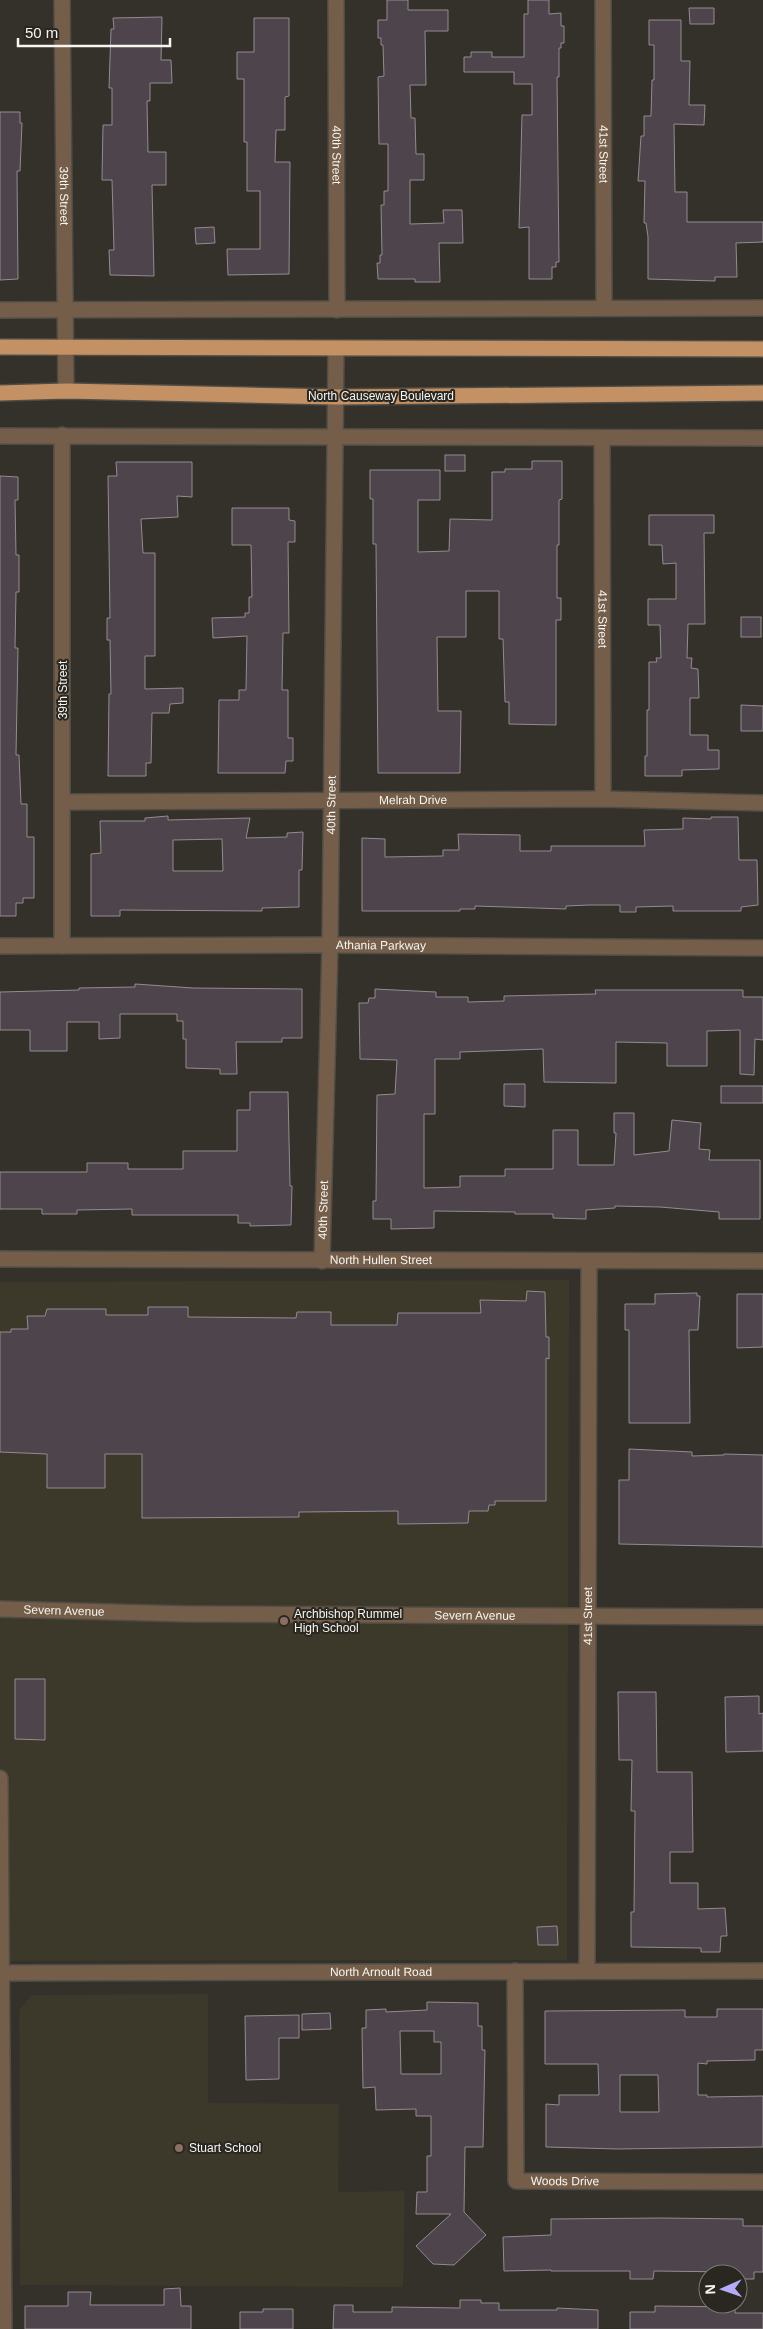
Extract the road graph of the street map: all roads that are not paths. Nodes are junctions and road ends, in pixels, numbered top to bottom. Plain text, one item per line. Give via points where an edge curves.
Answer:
1 (62, 0) edge
2 (336, 0) edge
3 (603, 0) edge
4 (604, 308) junction
5 (763, 308) edge
6 (0, 310) edge
7 (336, 310) junction
8 (65, 311) junction
9 (0, 347) edge
10 (66, 348) junction
11 (336, 348) junction
12 (763, 349) edge
13 (66, 391) junction
14 (0, 393) edge
15 (763, 394) edge
16 (336, 397) junction
17 (62, 435) junction
18 (0, 436) edge
19 (335, 437) junction
20 (763, 438) edge
21 (602, 439) junction
22 (603, 799) junction
23 (332, 800) junction
24 (63, 802) junction
25 (763, 803) edge
26 (0, 946) edge
27 (62, 946) junction
28 (330, 946) junction
29 (763, 948) edge
30 (0, 1259) edge
31 (322, 1261) junction
32 (763, 1261) edge
33 (589, 1262) junction
34 (0, 1609) edge
35 (187, 1614) junction
36 (588, 1616) junction
37 (763, 1618) edge
38 (0, 1619) edge
39 (0, 1778) edge
40 (515, 1971) junction
41 (587, 1971) junction
42 (763, 1971) edge
43 (1, 1973) edge
44 (763, 2182) edge
45 (2, 2189) edge
46 (4, 2329) edge

1 - 8 street, 39th Street
2 - 7 street, 40th Street
3 - 4 street, 41st Street
4 - 5 street
4 - 7 street
6 - 8 street
7 - 8 street
8 - 10 street, 39th Street
9 - 10 highway
10 - 11 highway
10 - 13 street, 39th Street
11 - 12 highway
11 - 16 street, 40th Street
13 - 14 highway, North Causeway Boulevard
13 - 16 highway, North Causeway Boulevard
15 - 16 highway, North Causeway Boulevard
16 - 19 street, 40th Street
17 - 18 street
17 - 19 street
17 - 24 street, 39th Street
19 - 21 street
19 - 23 street, 40th Street
20 - 21 street
21 - 22 street, 41st Street
22 - 23 street, Melrah Drive
22 - 25 street, Melrah Drive
23 - 24 street, Melrah Drive
23 - 28 street, 40th Street
24 - 27 street, 39th Street
26 - 27 street, Athania Parkway
27 - 28 street, Athania Parkway
28 - 29 street, Athania Parkway
28 - 31 street, 40th Street
30 - 31 street, North Hullen Street
31 - 33 street, North Hullen Street
32 - 33 street, North Hullen Street
33 - 36 street, 41st Street
34 - 35 street, Severn Avenue
35 - 36 street, Severn Avenue
35 - 38 street, Severn Avenue
36 - 37 street, Severn Avenue
36 - 41 street, 41st Street
39 - 43 street
40 - 41 street, North Arnoult Road
40 - 43 street, North Arnoult Road
40 - 44 street, Woods Drive via 516,2181
41 - 42 street, North Arnoult Road
43 - 45 street
45 - 46 street

